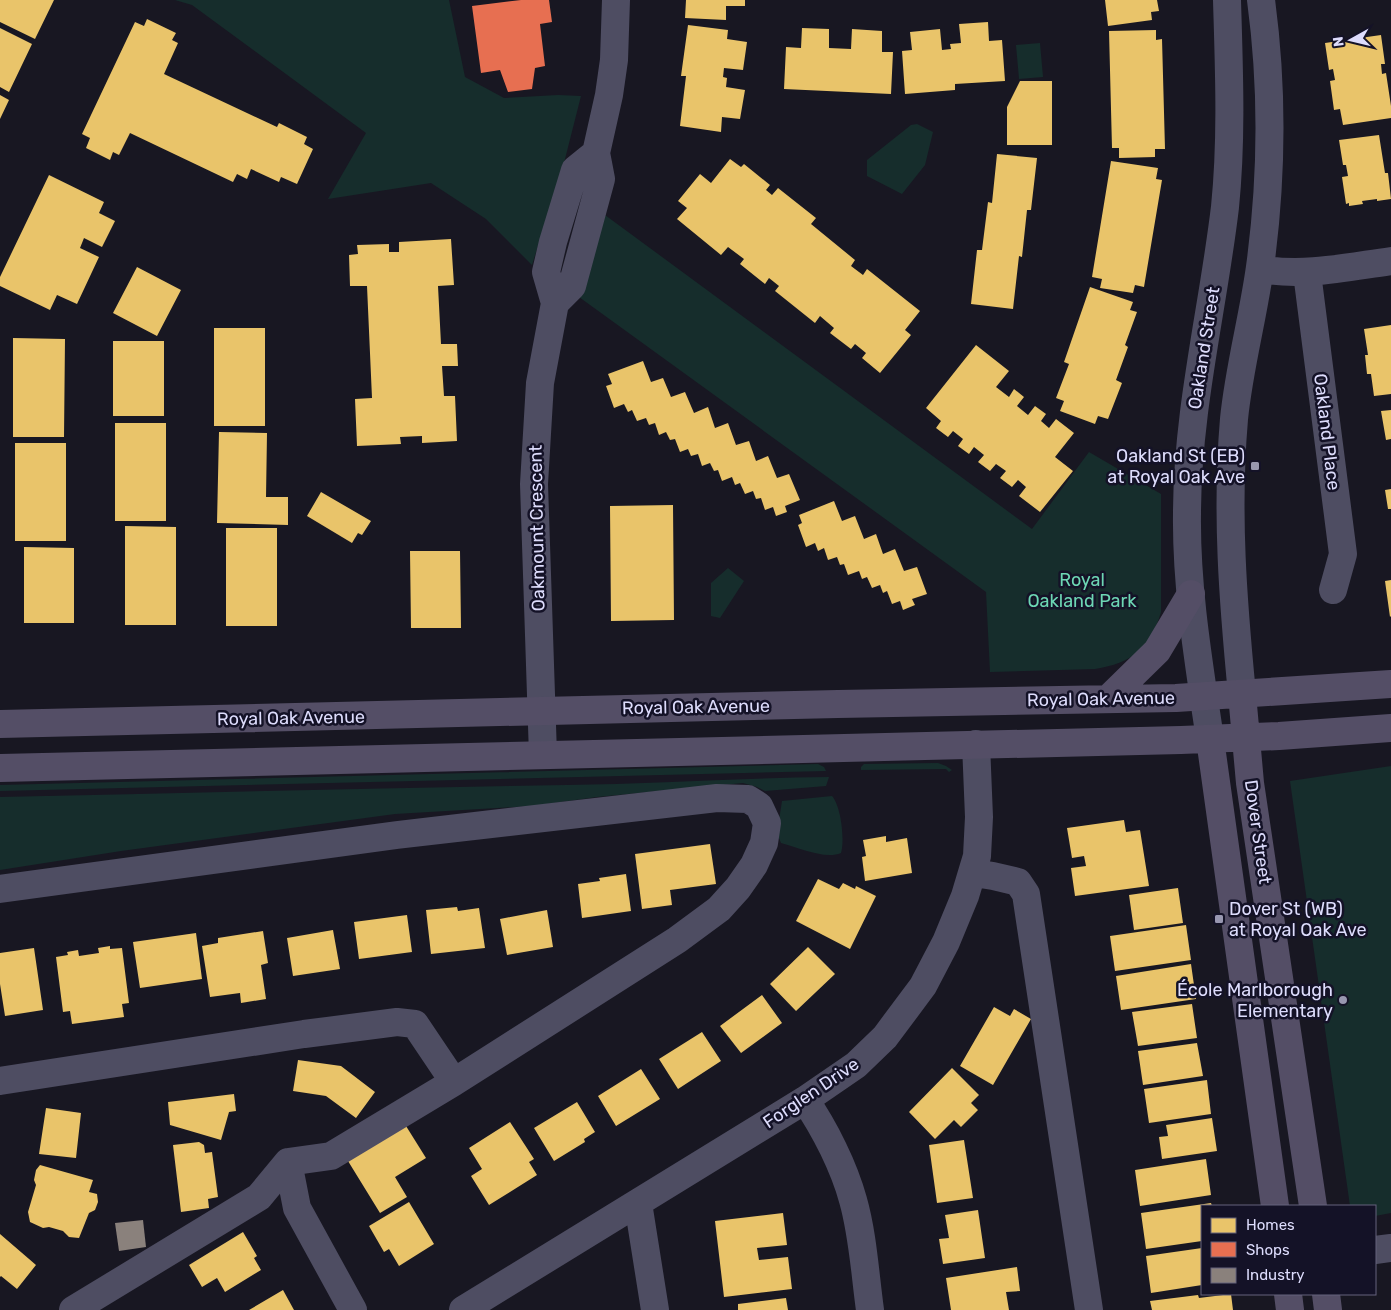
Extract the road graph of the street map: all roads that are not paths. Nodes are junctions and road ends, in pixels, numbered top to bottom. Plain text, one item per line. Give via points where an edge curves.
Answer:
1 (616, 0) edge
2 (1227, 0) edge
3 (1262, 0) edge
4 (1391, 261) edge
5 (1260, 269) junction
6 (1306, 273) junction
7 (1333, 590) dead end
8 (1191, 594) junction
9 (1391, 684) edge
10 (1242, 694) junction
11 (1204, 696) junction
12 (1109, 698) junction
13 (541, 711) junction
14 (0, 724) edge
15 (1391, 728) edge
16 (1246, 737) junction
17 (1210, 738) junction
18 (976, 744) junction
19 (543, 755) junction
20 (0, 768) edge
21 (974, 873) junction
22 (0, 889) edge
23 (0, 1081) edge
24 (454, 1082) junction
25 (805, 1100) junction
26 (288, 1162) junction
27 (638, 1203) junction
28 (1275, 1205) edge
29 (1313, 1205) edge
30 (1391, 1248) edge
31 (1376, 1250) edge
32 (1288, 1295) edge
33 (1326, 1295) edge
34 (72, 1310) edge
35 (353, 1310) edge
36 (463, 1310) edge
37 (655, 1310) edge
38 (870, 1310) edge
39 (1089, 1310) edge
40 (1290, 1310) edge
41 (1328, 1310) edge

1 - 13 street, Oakmount Crescent via 614,60 596,153 601,179 572,286 555,303 540,383 534,484
2 - 8 street, Oakland Street via 1229,168 1195,398 1188,469 1186,514
3 - 5 street via 1271,116 1268,205
4 - 6 street
5 - 6 street
5 - 10 street via 1234,418 1230,489 1230,553
6 - 7 street, Oakland Place via 1343,554
8 - 11 street, Oakland Street
8 - 12 main road via 1157,650
9 - 10 main road, Royal Oak Avenue
10 - 11 main road, Royal Oak Avenue
10 - 16 main road, Dover Street
11 - 12 main road, Royal Oak Avenue
11 - 17 street, Dover Street
12 - 13 main road, Royal Oak Avenue
13 - 14 main road, Royal Oak Avenue
13 - 19 street, Oakmount Crescent
15 - 16 main road
16 - 17 main road
16 - 29 main road, Dover Street via 1250,783
17 - 18 main road
17 - 28 main road, Dover Street
18 - 19 main road
18 - 21 street, Forglen Drive via 979,838
19 - 20 main road
21 - 25 street, Forglen Drive via 946,942 907,1008 885,1037 856,1065
21 - 39 street via 1018,882 1026,894
22 - 24 street via 397,834 717,798 748,800 759,806 767,823 764,843 738,888 719,909 677,940
23 - 24 street via 398,1022 415,1024
24 - 26 street via 331,1156
25 - 27 street, Forglen Drive
25 - 38 street via 822,1127 853,1200
26 - 34 street via 259,1197
26 - 35 street via 297,1208
27 - 36 street, Forglen Drive
27 - 37 street
30 - 31 street
32 - 40 main road
33 - 41 main road

